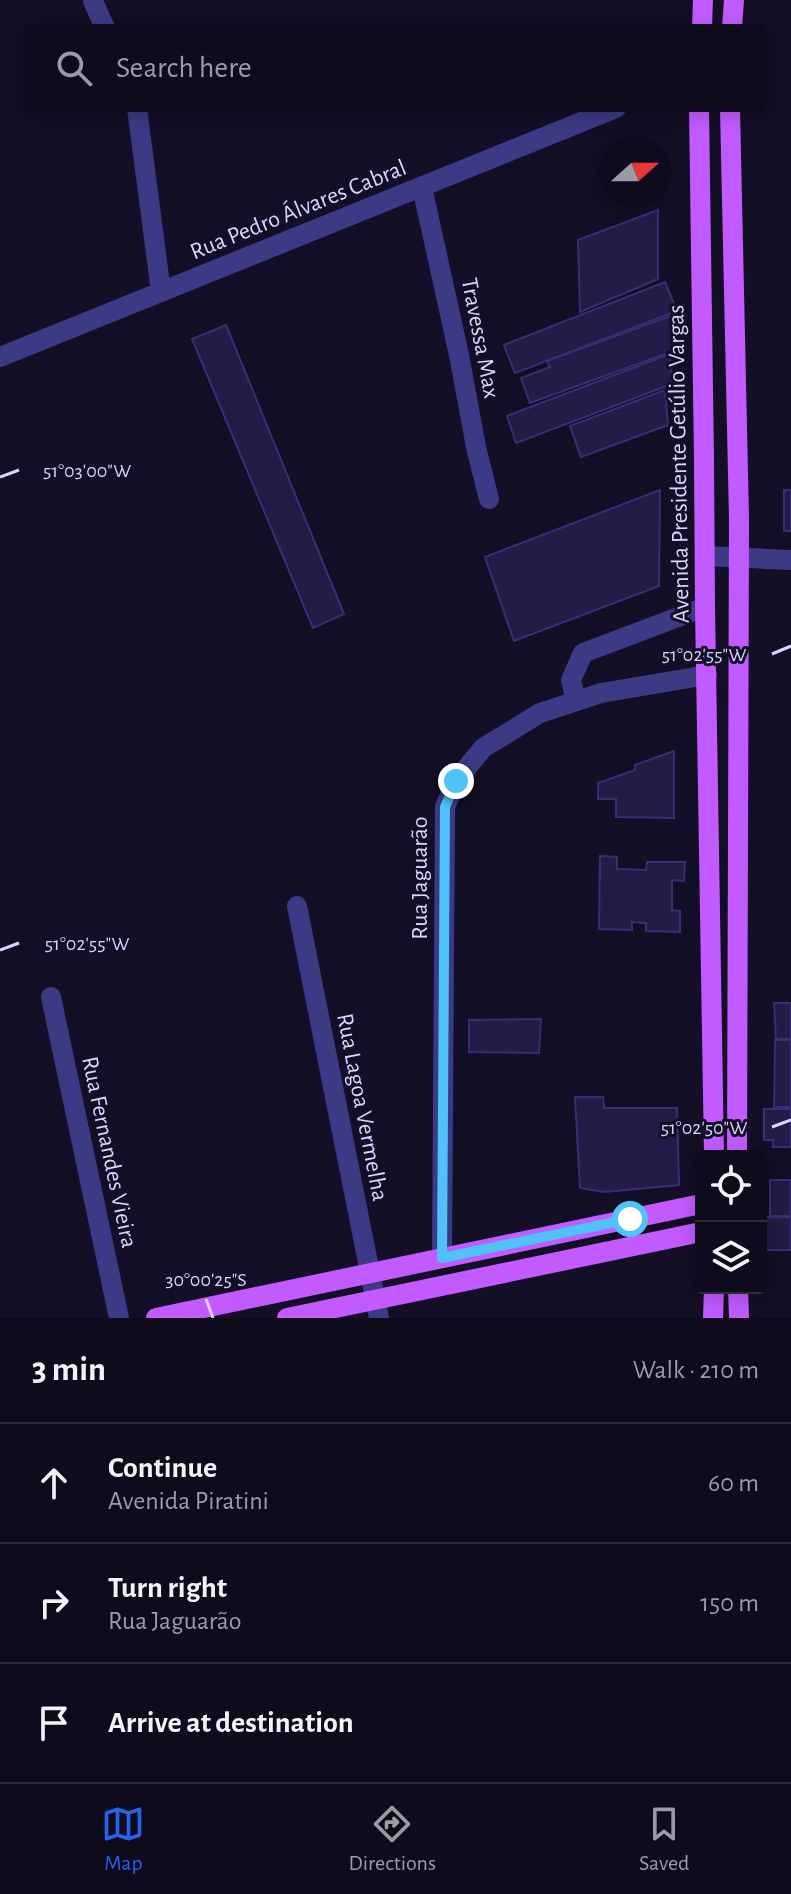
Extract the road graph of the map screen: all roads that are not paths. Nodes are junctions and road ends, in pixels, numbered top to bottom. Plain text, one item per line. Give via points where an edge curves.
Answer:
1 (703, 0) edge
2 (734, 0) edge
3 (93, 1) edge
4 (103, 24) edge
5 (702, 24) edge
6 (732, 24) edge
7 (138, 112) edge
8 (606, 112) edge
9 (699, 112) edge
10 (730, 112) edge
11 (422, 187) junction
12 (161, 292) junction
13 (0, 357) edge
14 (489, 499) dead end
15 (705, 556) junction
16 (739, 557) junction
17 (791, 560) edge
18 (705, 607) junction
19 (707, 675) junction
20 (576, 701) junction
21 (297, 906) dead end
22 (51, 997) dead end
23 (714, 1150) edge
24 (737, 1150) edge
25 (695, 1205) edge
26 (630, 1219) junction
27 (695, 1233) edge
28 (633, 1246) junction
29 (442, 1258) junction
30 (370, 1273) junction
31 (714, 1294) edge
32 (738, 1294) edge
33 (377, 1309) edge
34 (119, 1318) edge
35 (156, 1318) edge
36 (287, 1318) edge
37 (713, 1318) edge
38 (739, 1318) edge

1 - 5 main road
2 - 6 main road
3 - 4 street
7 - 12 street
8 - 11 street, Rua Pedro Álvares Cabral
9 - 15 main road, Avenida Presidente Getúlio Vargas
10 - 16 main road
11 - 12 street, Rua Pedro Álvares Cabral
11 - 14 street, Travessa Max
12 - 13 street, Rua Pedro Álvares Cabral
15 - 16 street
15 - 18 main road, Avenida Presidente Getúlio Vargas
16 - 17 street
16 - 24 main road
18 - 19 main road, Avenida Presidente Getúlio Vargas
18 - 20 street via 583,653 571,680
19 - 20 street, Rua Jaguarão
19 - 23 main road, Avenida Presidente Getúlio Vargas
20 - 29 street, Rua Jaguarão via 540,713 483,748 456,781 445,807
21 - 30 street, Rua Lagoa Vermelha
22 - 34 street, Rua Fernandes Vieira
25 - 26 main road
26 - 28 street
26 - 29 main road
27 - 28 main road
28 - 33 main road
29 - 30 main road
30 - 33 street, Rua Lagoa Vermelha
30 - 35 main road
31 - 37 main road
32 - 38 main road
33 - 36 main road

